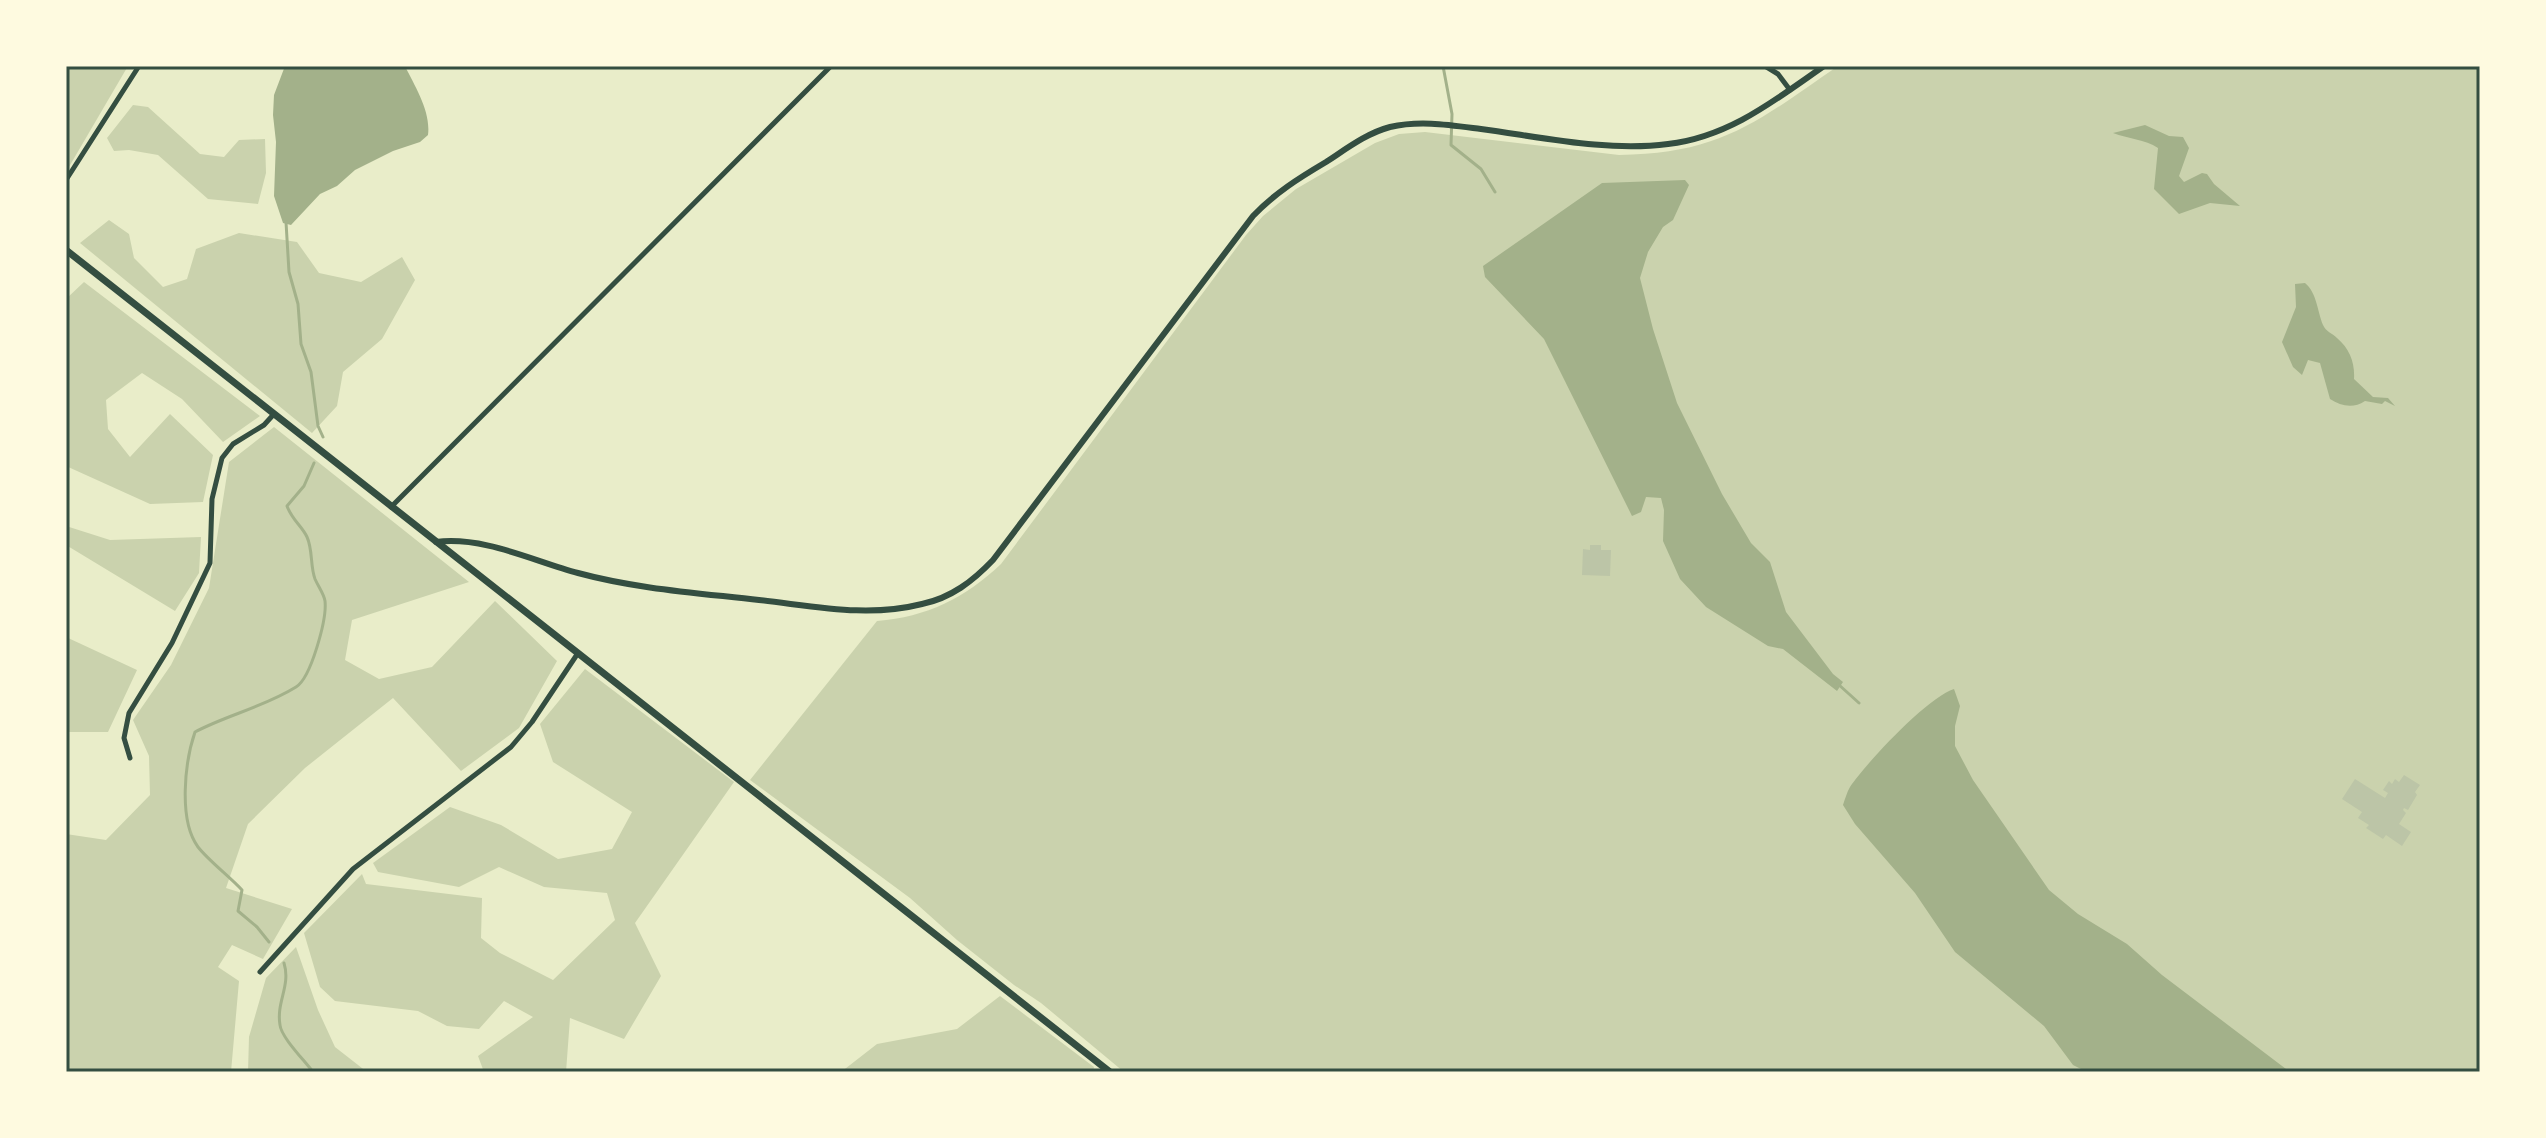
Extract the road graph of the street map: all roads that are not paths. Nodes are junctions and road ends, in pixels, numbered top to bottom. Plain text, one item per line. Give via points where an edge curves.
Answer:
1 (139, 66) edge
2 (831, 66) edge
3 (1765, 66) edge
4 (1824, 66) edge
5 (1790, 90) junction
6 (66, 180) edge
7 (66, 250) edge
8 (274, 414) junction
9 (391, 507) junction
10 (436, 542) junction
11 (578, 653) junction
12 (130, 758) dead end
13 (260, 972) dead end
14 (1110, 1072) edge

1 - 6 street
2 - 9 street
3 - 5 street
4 - 5 street
5 - 10 street via 1730,127 1670,144 1589,143 1441,124 1404,125 1380,130 1299,178 1268,200 1229,246 993,560 943,598 893,610 847,611 626,584 467,541
7 - 8 main road
8 - 9 main road
8 - 12 street via 222,458 212,499 210,563 172,643 129,713 124,738
9 - 10 main road
10 - 11 main road
11 - 13 street via 511,747 353,869
11 - 14 main road

